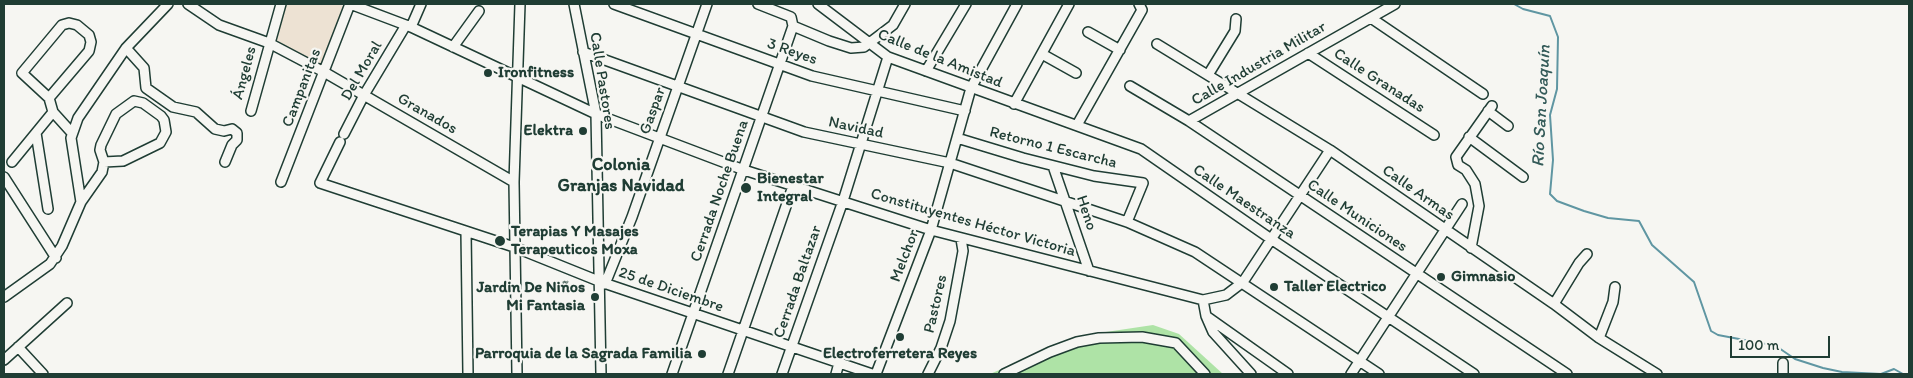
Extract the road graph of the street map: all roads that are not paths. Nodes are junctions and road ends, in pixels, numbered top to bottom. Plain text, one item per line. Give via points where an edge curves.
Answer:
1 (168, 4) edge
2 (188, 4) edge
3 (281, 4) edge
4 (350, 4) edge
5 (421, 4) edge
6 (520, 4) edge
7 (574, 4) edge
8 (614, 4) edge
9 (707, 4) edge
10 (818, 4) edge
11 (905, 4) edge
12 (966, 4) edge
13 (1017, 4) edge
14 (1069, 4) edge
15 (1139, 4) edge
16 (1395, 4) edge
17 (764, 5) edge
18 (479, 11) dead end
19 (1371, 18) junction
20 (1236, 19) dead end
21 (792, 21) junction
22 (409, 26) junction
23 (1088, 32) dead end
24 (697, 34) junction
25 (269, 43) junction
26 (870, 43) junction
27 (1157, 44) dead end
28 (453, 47) junction
29 (126, 48) junction
30 (1120, 50) junction
31 (583, 52) junction
32 (1308, 53) junction
33 (1042, 54) junction
34 (888, 57) junction
35 (780, 64) junction
36 (926, 71) junction
37 (324, 72) junction
38 (1076, 73) dead end
39 (1208, 75) junction
40 (516, 77) junction
41 (678, 86) junction
42 (1130, 86) dead end
43 (970, 88) junction
44 (878, 92) junction
45 (1239, 94) junction
46 (1483, 94) dead end
47 (364, 95) junction
48 (49, 98) junction
49 (1014, 104) junction
50 (251, 111) dead end
51 (965, 111) junction
52 (53, 112) junction
53 (596, 114) junction
54 (762, 118) junction
55 (1189, 121) junction
56 (1077, 125) junction
57 (1508, 126) dead end
58 (72, 133) junction
59 (36, 134) junction
60 (1434, 135) dead end
61 (659, 137) junction
62 (1470, 137) junction
63 (957, 138) junction
64 (861, 145) junction
65 (1330, 150) junction
66 (12, 162) dead end
67 (104, 162) junction
68 (226, 162) dead end
69 (950, 163) junction
70 (1053, 166) junction
71 (744, 170) junction
72 (4, 177) edge
73 (1523, 177) dead end
74 (281, 182) dead end
75 (514, 182) junction
76 (320, 183) joint
77 (793, 186) junction
78 (1299, 195) junction
79 (1066, 200) junction
80 (843, 201) junction
81 (81, 202) junction
82 (1462, 204) dead end
83 (48, 209) dead end
84 (1127, 222) junction
85 (931, 230) junction
86 (1446, 231) junction
87 (466, 232) junction
88 (961, 239) junction
89 (1271, 239) junction
90 (48, 246) junction
91 (62, 246) junction
92 (514, 247) junction
93 (1471, 248) junction
94 (1587, 254) dead end
95 (56, 258) junction
96 (1089, 271) junction
97 (1416, 274) junction
98 (1243, 282) junction
99 (603, 283) junction
100 (1614, 287) dead end
101 (4, 297) edge
102 (1203, 300) junction
103 (67, 303) dead end
104 (1554, 304) junction
105 (693, 313) junction
106 (1206, 316) junction
107 (1388, 316) junction
108 (743, 330) junction
109 (1599, 338) junction
110 (18, 347) junction
111 (791, 347) junction
112 (4, 360) edge
113 (1359, 361) junction
114 (839, 363) junction
115 (1783, 363) dead end
116 (43, 374) edge
117 (468, 374) edge
118 (517, 374) edge
119 (601, 374) edge
120 (672, 374) edge
121 (728, 374) edge
122 (782, 374) edge
123 (836, 374) edge
124 (872, 374) edge
125 (876, 374) edge
126 (928, 374) edge
127 (1004, 374) edge
128 (1205, 374) edge
129 (1251, 374) edge
130 (1288, 374) edge
131 (1351, 374) edge
132 (1379, 374) edge
133 (1474, 374) edge
134 (1567, 374) edge
135 (1657, 374) edge
136 (1783, 374) edge

1 - 29 street
2 - 25 street, Granados via 219,25
3 - 25 street, Ángeles
4 - 22 street, Constituyentes Héctor Victoria
4 - 37 street, Campanitas
5 - 22 street, Del Moral
6 - 40 street
7 - 31 street, Calle Pastores
8 - 24 street, 3 Reyes
9 - 24 street, Gaspar
10 - 26 street
11 - 26 street via 892,25
12 - 36 street
13 - 43 street, Melchor
14 - 33 street
15 - 30 street via 1142,10
16 - 19 street, Calle Industria Militar
17 - 21 street, Calle de la Amistad
18 - 28 street
19 - 32 street, Calle Industria Militar
19 - 46 street
20 - 39 street via 1235,31
21 - 26 street, Calle de la Amistad via 829,41 851,48
21 - 35 street, Cerrada Noche Buena
22 - 28 street, Constituyentes Héctor Victoria
22 - 47 street, Del Moral
23 - 30 street
24 - 35 street, 3 Reyes
24 - 41 street, Gaspar
25 - 37 street, Granados
25 - 50 street, Ángeles
26 - 34 street, Calle de la Amistad
27 - 39 street, Calle Armas
28 - 40 street, Constituyentes Héctor Victoria
29 - 58 street via 78,118
29 - 68 street via 144,68 146,88 173,107 196,112 215,129 232,128 238,133
30 - 56 street
31 - 41 street, Navidad
31 - 53 street, Calle Pastores
32 - 45 street, Calle Industria Militar
32 - 60 street, Calle Granadas
33 - 38 street
33 - 49 street
34 - 36 street, Calle de la Amistad
34 - 44 street, Cerrada Baltazar
35 - 44 street, 3 Reyes via 812,76
35 - 54 street, Cerrada Noche Buena
36 - 43 street, Calle de la Amistad
37 - 47 street, Granados
37 - 74 street, Campanitas
39 - 45 street, Calle Armas
40 - 53 street, Constituyentes Héctor Victoria
40 - 75 street
41 - 54 street, Navidad
41 - 61 street, Gaspar
42 - 55 street, Calle Municiones
43 - 49 street, Calle de la Amistad
43 - 51 street, Melchor
44 - 51 street, 3 Reyes
44 - 64 street, Cerrada Baltazar
45 - 55 street, Calle Industria Militar
45 - 65 street, Calle Armas
47 - 75 street, Granados
47 - 76 street, Del Moral
48 - 48 street via 22,73 62,26 69,23 77,25 89,35 89,51
48 - 52 street
49 - 56 street, Calle de la Amistad
51 - 63 street, Melchor
52 - 58 street
52 - 59 street
53 - 61 street, Constituyentes Héctor Victoria
53 - 99 street, Calle Pastores
54 - 64 street, Navidad
54 - 71 street, Cerrada Noche Buena
55 - 78 street, Calle Municiones
56 - 89 street, Calle Maestranza via 1141,149
57 - 62 street via 1490,108
58 - 81 street
59 - 66 street
59 - 83 street
61 - 71 street, Constituyentes Héctor Victoria
61 - 99 street, Gaspar via 632,217
62 - 73 street
62 - 93 street via 1456,157 1458,165 1466,170 1475,184 1479,206
63 - 69 street, Melchor
63 - 70 street, Retorno 1 Escarcha
64 - 69 street, Navidad
64 - 80 street, Cerrada Baltazar
65 - 78 street
65 - 86 street, Calle Armas
67 - 67 street via 131,158 160,143 166,132 161,116 138,101 124,107 102,140 100,150
67 - 81 street via 100,178
69 - 79 street, Navidad
69 - 85 street, Melchor
70 - 79 street, Heno
70 - 84 street, Retorno 1 Escarcha via 1143,183
71 - 77 street, Constituyentes Héctor Victoria
71 - 105 street, Cerrada Noche Buena
72 - 90 street
75 - 92 street
76 - 87 street, 25 de Diciembre
77 - 80 street, Constituyentes Héctor Victoria
77 - 108 street
78 - 89 street
78 - 97 street, Calle Municiones
79 - 84 street, Navidad
79 - 96 street, Heno
80 - 85 street, Constituyentes Héctor Victoria
80 - 111 street, Cerrada Baltazar
81 - 91 street
82 - 86 street
84 - 98 street, Navidad via 1195,252
85 - 88 street, Constituyentes Héctor Victoria
85 - 125 street, Melchor
86 - 93 street, Calle Armas
86 - 97 street
87 - 92 street, 25 de Diciembre
87 - 117 street
88 - 96 street, Constituyentes Héctor Victoria
88 - 126 street, Pastores via 963,251 950,321
89 - 98 street
89 - 107 street, Calle Maestranza
90 - 91 street
90 - 95 street
91 - 95 street
92 - 99 street, 25 de Diciembre
92 - 118 street
93 - 104 street, Calle Armas
94 - 104 street
95 - 101 street
96 - 102 street, Constituyentes Héctor Victoria
97 - 107 street
97 - 134 street, Calle Municiones
98 - 102 street via 1226,295
98 - 113 street, Navidad
99 - 105 street, 25 de Diciembre
99 - 119 street, Calle Pastores
100 - 109 street via 1613,302
102 - 106 street
103 - 110 street
104 - 109 street, Calle Armas
105 - 108 street, 25 de Diciembre
105 - 120 street, Cerrada Noche Buena
106 - 129 street via 1213,332
106 - 130 street
107 - 113 street
107 - 133 street, Calle Maestranza
108 - 111 street, 25 de Diciembre
108 - 121 street
109 - 135 street, Calle Armas
110 - 112 street
110 - 116 street
111 - 114 street, 25 de Diciembre
111 - 122 street, Cerrada Baltazar
113 - 131 street
113 - 132 street, Navidad
114 - 123 street
114 - 124 street, 25 de Diciembre
115 - 136 street
127 - 128 street via 1077,342 1142,337 1176,343

